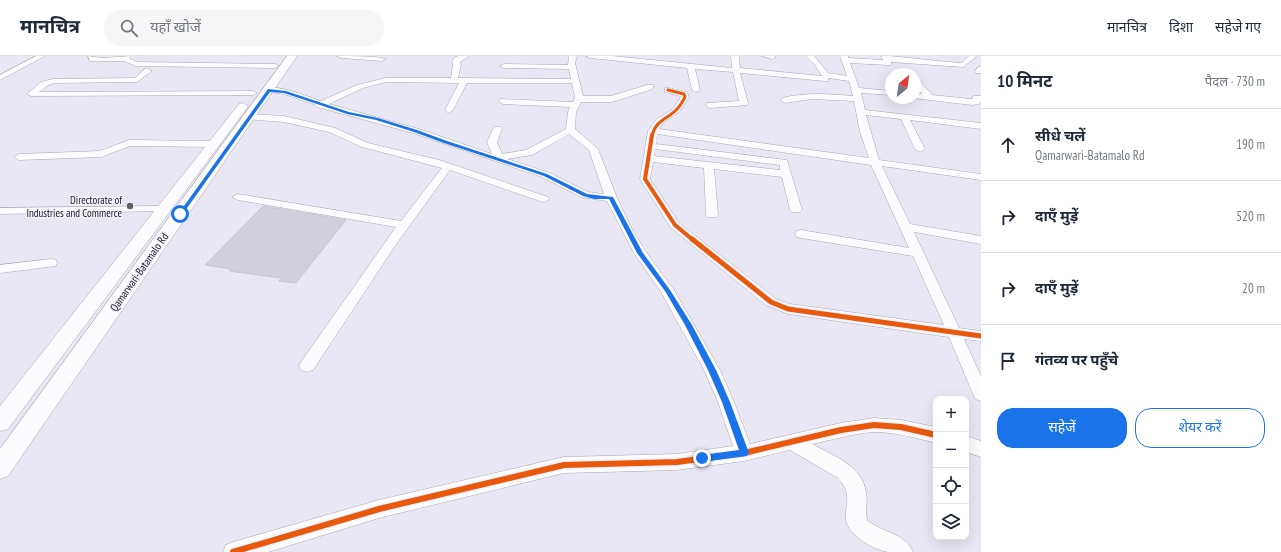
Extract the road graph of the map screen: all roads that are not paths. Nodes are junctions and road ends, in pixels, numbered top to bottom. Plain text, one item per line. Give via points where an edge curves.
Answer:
1 (41, 56) edge
2 (92, 56) edge
3 (225, 56) edge
4 (292, 56) edge
5 (341, 56) edge
6 (465, 56) edge
7 (590, 56) edge
8 (735, 56) edge
9 (810, 56) edge
10 (973, 56) edge
11 (886, 57) edge
12 (126, 58) edge
13 (845, 58) edge
14 (382, 59) dead end
15 (279, 61) edge
16 (572, 61) edge
17 (215, 65) junction
18 (504, 66) dead end
19 (691, 67) junction
20 (148, 71) dead end
21 (736, 71) junction
22 (0, 78) edge
23 (137, 80) junction
24 (825, 80) dead end
25 (454, 81) junction
26 (464, 81) junction
27 (576, 81) junction
28 (650, 87) dead end
29 (921, 88) edge
30 (855, 89) junction
31 (668, 90) dead end
32 (696, 90) dead end
33 (261, 92) junction
34 (885, 92) edge
35 (116, 94) junction
36 (921, 96) edge
37 (929, 97) junction
38 (981, 98) edge
39 (785, 100) dead end
40 (503, 101) dead end
41 (577, 102) junction
42 (320, 105) junction
43 (710, 105) dead end
44 (449, 110) dead end
45 (861, 112) junction
46 (250, 117) junction
47 (904, 117) junction
48 (981, 126) edge
49 (497, 129) dead end
50 (570, 130) junction
51 (653, 131) junction
52 (213, 144) junction
53 (780, 148) junction
54 (920, 149) dead end
55 (650, 152) junction
56 (19, 156) dead end
57 (496, 158) junction
58 (783, 162) junction
59 (875, 162) junction
60 (709, 164) junction
61 (448, 166) junction
62 (786, 174) junction
63 (981, 177) edge
64 (238, 197) dead end
65 (611, 198) junction
66 (544, 199) dead end
67 (163, 209) junction
68 (796, 210) dead end
69 (0, 211) edge
70 (180, 214) junction
71 (712, 215) dead end
72 (404, 225) junction
73 (906, 227) junction
74 (801, 234) dead end
75 (981, 240) edge
76 (918, 253) junction
77 (51, 263) dead end
78 (0, 269) edge
79 (953, 332) junction
80 (981, 336) edge
81 (307, 366) dead end
82 (981, 394) edge
83 (0, 422) edge
84 (933, 434) edge
85 (792, 442) junction
86 (969, 445) edge
87 (981, 449) edge
88 (744, 453) junction
89 (0, 468) edge
90 (233, 552) edge
91 (903, 552) edge

1 - 22 street
2 - 12 street via 98,60
3 - 17 street
4 - 33 main road, Qamarwari-Batamalo Rd
5 - 14 street
6 - 25 street via 457,60
7 - 19 street
8 - 21 street
9 - 30 street via 824,74
10 - 11 street via 961,65
11 - 13 street via 888,63
12 - 17 street via 136,64
13 - 30 street
15 - 17 street
15 - 33 main road, Qamarwari-Batamalo Rd
16 - 18 street
16 - 27 street
19 - 21 street
19 - 32 street
20 - 23 street
21 - 24 street
21 - 43 street via 744,103
23 - 35 street
23 - 35 street via 53,81 31,92 38,95
25 - 26 street
25 - 42 street via 373,82
26 - 27 street
26 - 44 street
27 - 41 street
28 - 41 street via 612,99
29 - 37 street
30 - 34 street
30 - 39 street
30 - 45 street
31 - 51 street via 684,94 686,97 674,112 658,122
33 - 35 street
33 - 42 street via 285,92
33 - 46 main road, Qamarwari-Batamalo Rd
33 - 52 main road, Qamarwari-Batamalo Rd
36 - 37 street
37 - 38 street via 974,102 975,98
40 - 41 street
41 - 50 street via 572,112
42 - 57 street via 409,129
45 - 47 street
45 - 59 street
46 - 61 street via 284,119 332,130 365,144
46 - 70 main road, Qamarwari-Batamalo Rd
47 - 48 street
47 - 54 street
49 - 57 street via 492,142
50 - 57 street via 529,153
50 - 65 street via 593,149
51 - 53 street
51 - 55 street
52 - 56 street via 129,143 101,154
52 - 67 main road, Qamarwari-Batamalo Rd
53 - 58 street
53 - 59 street
55 - 58 street
55 - 60 street
55 - 79 street via 645,179 675,225 771,302 788,309
57 - 65 street via 546,175 585,195
58 - 62 street
59 - 63 street
59 - 73 street
60 - 62 street
60 - 71 street
61 - 66 street
61 - 72 street
62 - 68 street
64 - 72 street
65 - 88 street via 640,253 667,290 712,370
67 - 69 street
67 - 70 main road
67 - 83 main road, Qamarwari-Batamalo Rd
70 - 89 main road, Qamarwari-Batamalo Rd
72 - 81 street
73 - 75 street
73 - 76 street
74 - 76 street
76 - 79 street
77 - 78 street
79 - 80 street
79 - 82 street
84 - 85 street via 901,427 874,425
85 - 88 street
85 - 91 street via 845,472 857,486 858,525 867,533 900,548
86 - 87 street
88 - 90 street via 677,462 564,465 379,509

